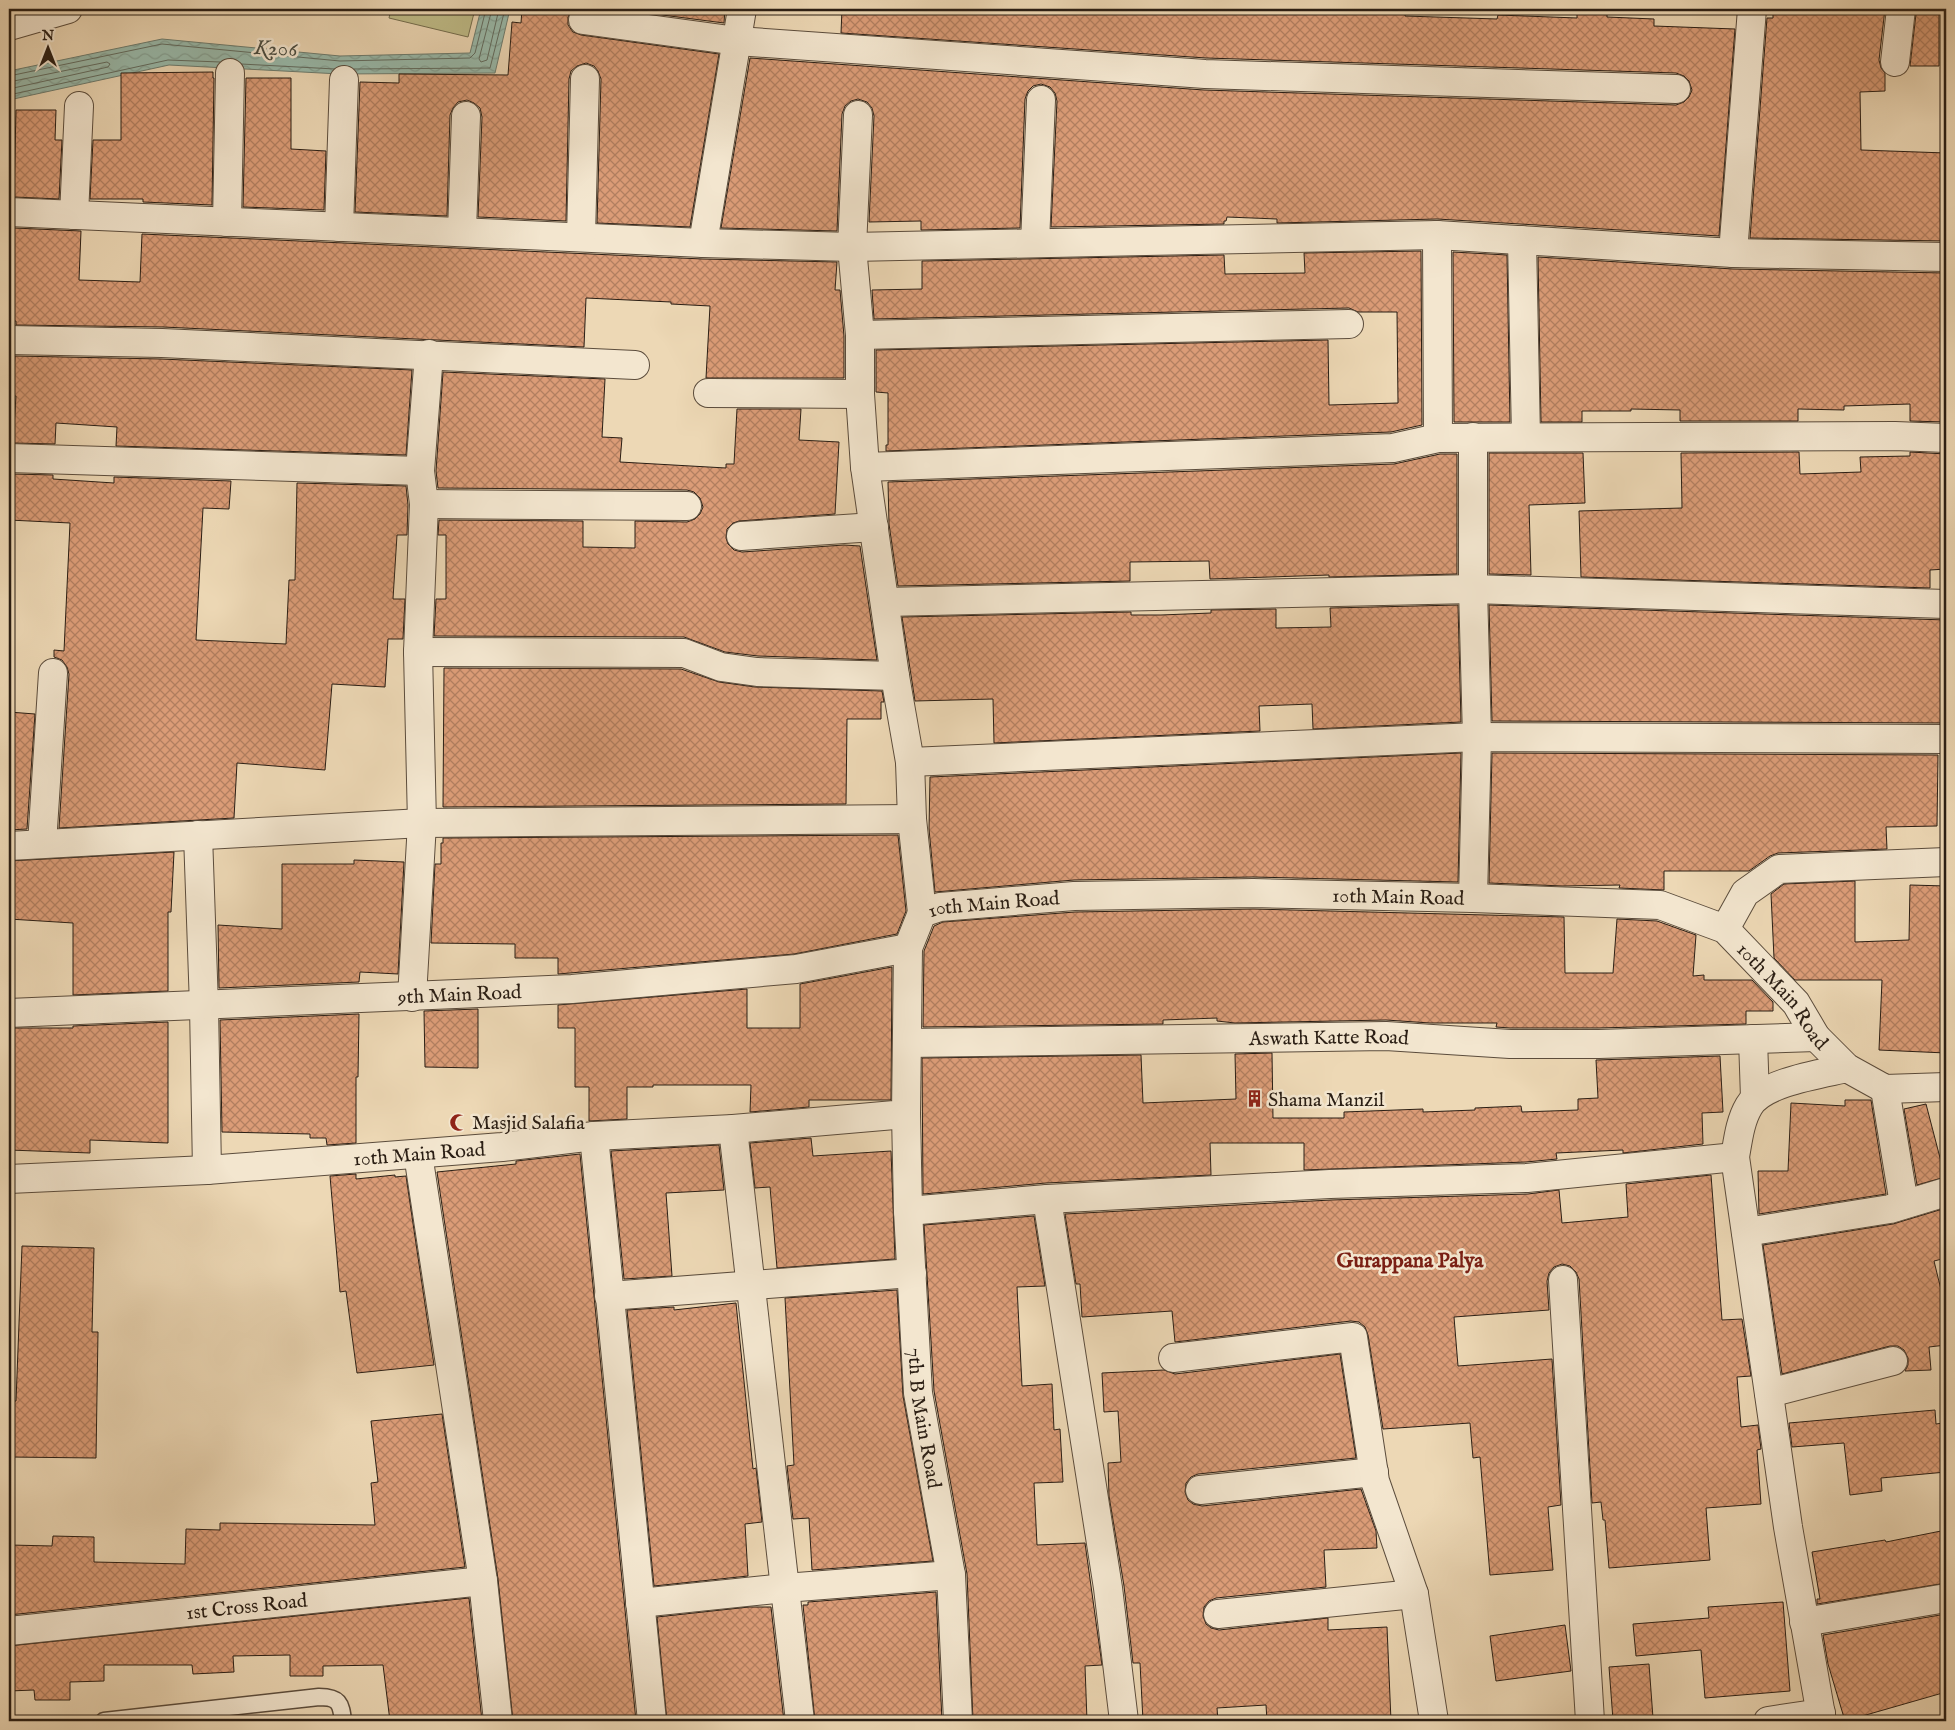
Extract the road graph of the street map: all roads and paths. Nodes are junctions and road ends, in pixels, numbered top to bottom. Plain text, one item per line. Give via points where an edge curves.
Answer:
1 (68, 9) edge
2 (742, 9) edge
3 (1752, 9) edge
4 (1901, 9) edge
5 (584, 20) dead end
6 (9, 26) edge
7 (737, 41) junction
8 (1895, 62) dead end
9 (230, 73) dead end
10 (584, 79) dead end
11 (344, 80) dead end
12 (1676, 89) dead end
13 (1041, 100) dead end
14 (80, 106) dead end
15 (858, 115) dead end
16 (466, 116) dead end
17 (9, 212) edge
18 (74, 215) junction
19 (227, 222) junction
20 (339, 227) junction
21 (462, 231) junction
22 (1437, 235) junction
23 (581, 238) junction
24 (1522, 240) junction
25 (703, 243) junction
26 (1035, 243) junction
27 (852, 247) junction
28 (1733, 252) junction
29 (1946, 257) edge
30 (1349, 324) dead end
31 (860, 335) junction
32 (9, 340) edge
33 (429, 354) junction
34 (635, 364) dead end
35 (708, 393) dead end
36 (860, 394) junction
37 (1473, 437) junction
38 (1526, 437) junction
39 (1438, 438) junction
40 (1946, 438) edge
41 (9, 458) edge
42 (865, 467) junction
43 (420, 471) junction
44 (424, 504) junction
45 (686, 506) dead end
46 (874, 527) junction
47 (741, 536) dead end
48 (1473, 589) junction
49 (885, 602) junction
50 (1946, 604) edge
51 (418, 652) junction
52 (53, 673) dead end
53 (895, 676) junction
54 (1477, 737) junction
55 (1946, 739) edge
56 (910, 762) junction
57 (912, 819) junction
58 (422, 824) junction
59 (198, 835) junction
60 (42, 844) junction
61 (9, 846) edge
62 (1946, 862) edge
63 (1473, 898) junction
64 (922, 913) junction
65 (1725, 929) junction
66 (908, 948) junction
67 (412, 997) junction
68 (204, 1006) junction
69 (9, 1013) edge
70 (1816, 1037) junction
71 (1753, 1039) junction
72 (907, 1043) junction
73 (1847, 1068) junction
74 (1885, 1089) junction
75 (1945, 1089) edge
76 (1755, 1098) junction
77 (906, 1114) junction
78 (733, 1129) junction
79 (594, 1136) junction
80 (418, 1154) junction
81 (1735, 1157) junction
82 (207, 1170) junction
83 (9, 1180) edge
84 (1946, 1192) edge
85 (1047, 1199) junction
86 (1904, 1204) junction
87 (908, 1211) junction
88 (1746, 1232) junction
89 (912, 1273) junction
90 (1563, 1280) dead end
91 (751, 1286) junction
92 (609, 1296) junction
93 (1173, 1358) dead end
94 (1893, 1361) dead end
95 (1768, 1393) junction
96 (1374, 1472) junction
97 (1200, 1490) dead end
98 (951, 1575) junction
99 (483, 1581) junction
100 (785, 1588) junction
101 (1414, 1594) junction
102 (1946, 1598) edge
103 (640, 1603) junction
104 (1218, 1614) dead end
105 (1804, 1622) junction
106 (9, 1631) edge
107 (1822, 1717) edge
108 (104, 1721) edge
109 (343, 1721) edge
110 (498, 1721) edge
111 (652, 1721) edge
112 (800, 1721) edge
113 (958, 1721) edge
114 (1124, 1721) edge
115 (1434, 1721) edge
116 (1590, 1721) edge
117 (1768, 1721) edge

1 - 6 street
2 - 7 street
3 - 28 street
4 - 8 street
5 - 7 street
7 - 12 street via 1205,74
7 - 25 street
9 - 19 street
10 - 23 street
11 - 20 street
13 - 26 street
14 - 18 street
15 - 27 street
16 - 21 street
17 - 18 street
18 - 19 street
19 - 20 street
20 - 21 street
21 - 23 street
22 - 24 street
22 - 26 street
22 - 39 street
23 - 25 street
24 - 28 street
24 - 38 street
25 - 27 street
26 - 27 street
27 - 31 street
28 - 29 street
30 - 31 street
31 - 36 street
32 - 33 street
33 - 34 street
33 - 43 street
35 - 36 street
36 - 42 street
37 - 38 street
37 - 39 street
37 - 48 street
38 - 40 street
39 - 42 street via 1393,448
41 - 43 street
42 - 46 street
43 - 44 street
44 - 45 street
44 - 51 street
46 - 47 street
46 - 49 street
48 - 49 street
48 - 50 street
48 - 54 street
49 - 53 street
51 - 53 street via 684,653 721,667 757,672
51 - 58 street
52 - 60 street
53 - 56 street
54 - 55 street
54 - 56 street
54 - 63 street
56 - 57 street
57 - 58 street
57 - 64 street
58 - 59 street
58 - 67 street
59 - 60 street
59 - 68 street
60 - 61 street
62 - 65 street via 1779,869 1745,894
63 - 64 street, 10th Main Road via 1253,894 1074,896 940,908
63 - 65 street, 10th Main Road via 1660,905
64 - 66 street, 10th Main Road
65 - 70 street, 10th Main Road via 1796,1003
66 - 67 street, 9th Main Road via 796,969 572,989
66 - 72 street, 10th Main Road
67 - 68 street, 9th Main Road
68 - 69 street, 9th Main Road
68 - 82 street
70 - 71 street, Aswath Katte Road
70 - 73 street, 10th Main Road
71 - 72 street, Aswath Katte Road via 1510,1044 1386,1036
71 - 76 street
72 - 77 street, 10th Main Road
73 - 74 street, 10th Main Road
73 - 76 street via 1768,1088
74 - 75 street
74 - 86 street
76 - 81 street via 1740,1125
77 - 78 street, 10th Main Road
77 - 87 street, 7th B Main Road
78 - 79 street, 10th Main Road
78 - 91 street
79 - 80 street, 10th Main Road
79 - 92 street
80 - 82 street, 10th Main Road
80 - 99 street
81 - 85 street via 1527,1178 1330,1184
81 - 88 street
82 - 83 street, 10th Main Road
84 - 86 street
85 - 87 street
85 - 114 street via 1108,1588
86 - 88 street
87 - 89 street, 7th B Main Road
88 - 95 street
89 - 91 street
89 - 98 street, 7th B Main Road via 918,1393
90 - 116 street
91 - 92 street
91 - 100 street
92 - 103 street
93 - 96 street via 1353,1337
94 - 95 street
95 - 105 street
96 - 97 street
96 - 101 street
98 - 100 street
98 - 113 street, 7th B Main Road
99 - 106 street, 1st Cross Road
99 - 110 street
100 - 103 street
100 - 112 street
101 - 104 street
101 - 115 street
102 - 105 street
103 - 111 street
105 - 107 street
107 - 117 street
108 - 109 lane via 328,1697 341,1706

